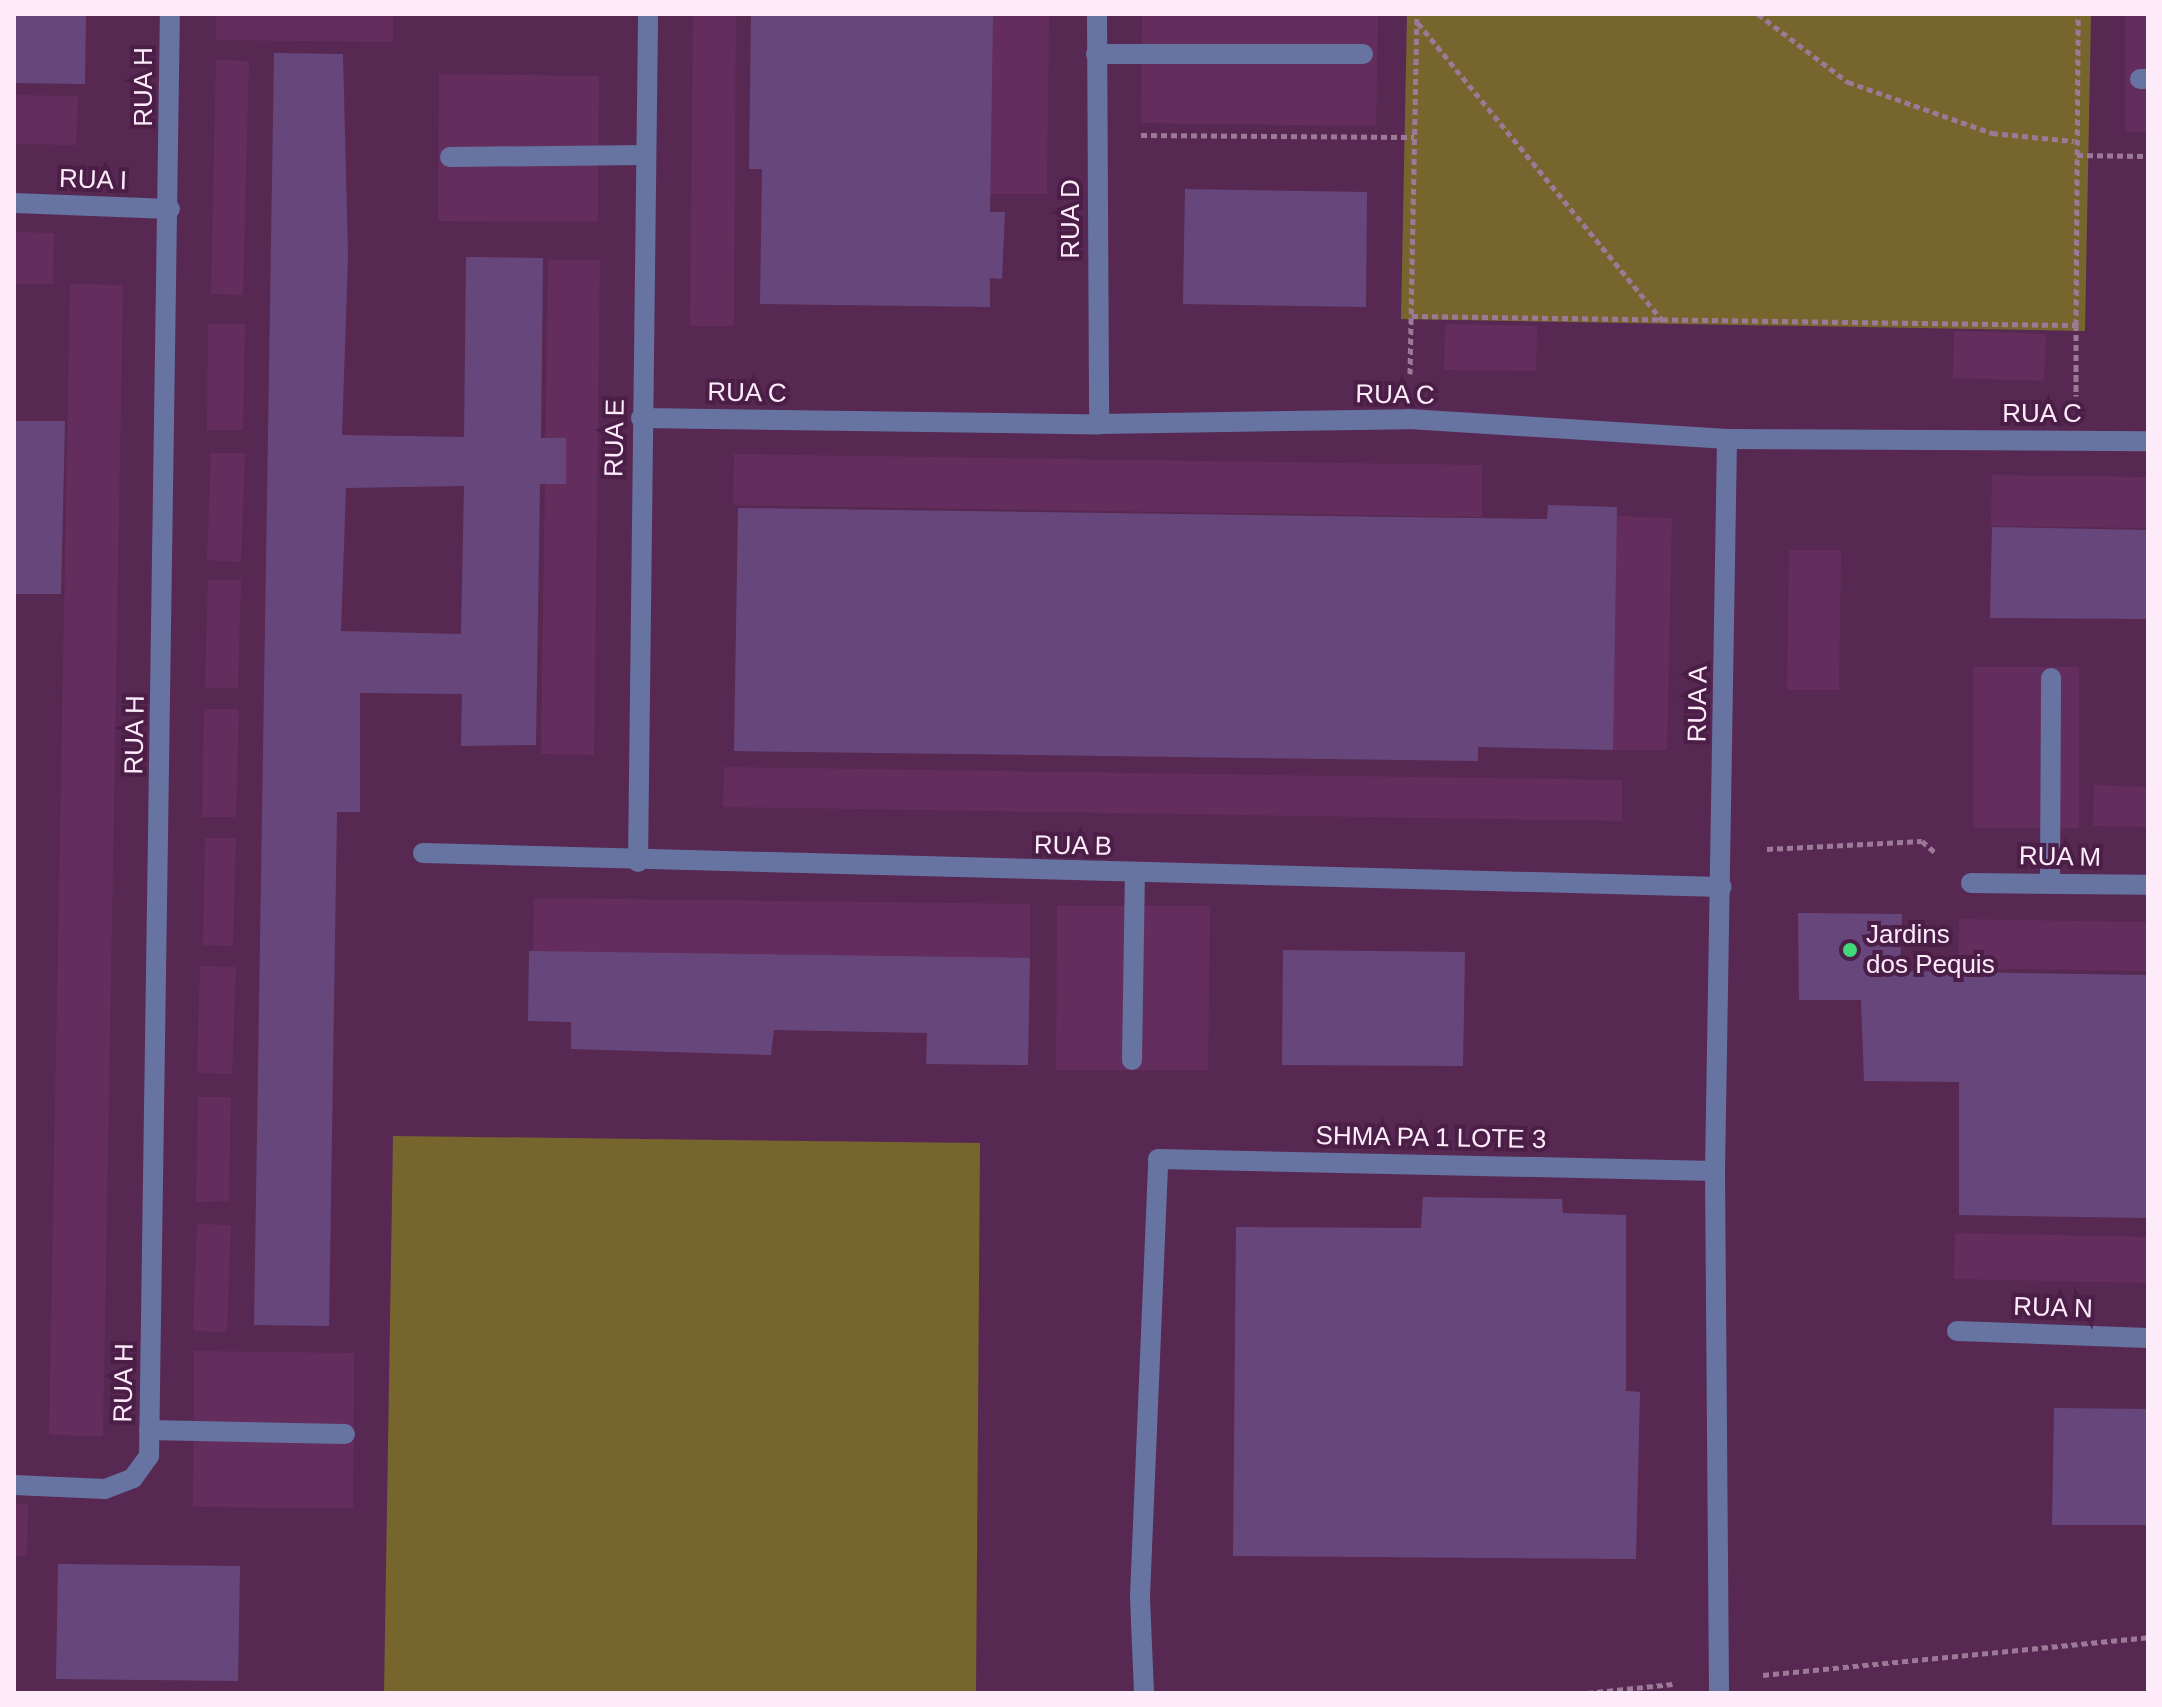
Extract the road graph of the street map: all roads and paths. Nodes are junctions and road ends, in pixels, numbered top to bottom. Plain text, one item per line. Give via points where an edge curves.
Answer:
1 (170, 14) edge
2 (648, 14) edge
3 (1097, 14) edge
4 (1758, 14) edge
5 (2078, 14) edge
6 (1417, 18) edge
7 (1096, 54) junction
8 (1363, 54) dead end
9 (1124, 135) dead end
10 (1414, 137) junction
11 (2074, 141) junction
12 (645, 155) junction
13 (2077, 155) junction
14 (2148, 156) edge
15 (450, 157) dead end
16 (14, 203) edge
17 (170, 209) junction
18 (1412, 316) junction
19 (1664, 322) junction
20 (2076, 325) junction
21 (641, 418) junction
22 (1409, 419) junction
23 (1099, 424) junction
24 (1727, 439) junction
25 (2076, 440) junction
26 (2148, 441) edge
27 (2051, 678) dead end
28 (1722, 851) junction
29 (423, 853) dead end
30 (638, 862) junction
31 (1135, 873) junction
32 (2050, 881) junction
33 (1971, 883) joint
34 (2148, 885) edge
35 (1722, 887) junction
36 (1132, 1060) dead end
37 (1715, 1171) junction
38 (1957, 1331) dead end
39 (2148, 1338) edge
40 (149, 1430) junction
41 (345, 1434) dead end
42 (14, 1485) edge
43 (2148, 1637) edge
44 (1718, 1686) edge
45 (1144, 1693) edge
46 (1587, 1693) edge

1 - 17 street, RUA H
2 - 12 street, RUA E
3 - 7 street, RUA D
4 - 11 path via 1848,82 1992,133
5 - 11 path
6 - 10 path
6 - 19 path
7 - 8 street
7 - 23 street, RUA D
9 - 10 path
10 - 18 path
11 - 13 path
12 - 15 street
12 - 21 street, RUA E
13 - 14 path
13 - 20 path
16 - 17 street, RUA I
17 - 40 street, RUA H
18 - 19 path
18 - 22 path
19 - 20 path
20 - 25 path
21 - 23 street, RUA C
21 - 30 street, RUA E
22 - 23 street, RUA C
22 - 24 street, RUA C
24 - 25 street, RUA C
24 - 28 street, RUA A
25 - 26 street, RUA C
27 - 32 street
28 - 33 path via 1922,841
28 - 35 street, RUA A
29 - 30 street, RUA B
30 - 31 street, RUA B
31 - 35 street, RUA B
31 - 36 street
32 - 33 street, RUA M
32 - 34 street, RUA M
35 - 37 street, RUA A
37 - 44 street
37 - 45 street, SHMA PA 1 LOTE 3 via 1158,1159 1140,1596
38 - 39 street, RUA N
40 - 41 street
40 - 42 street, RUA H via 149,1456 133,1478 105,1489
43 - 44 path
44 - 46 path

